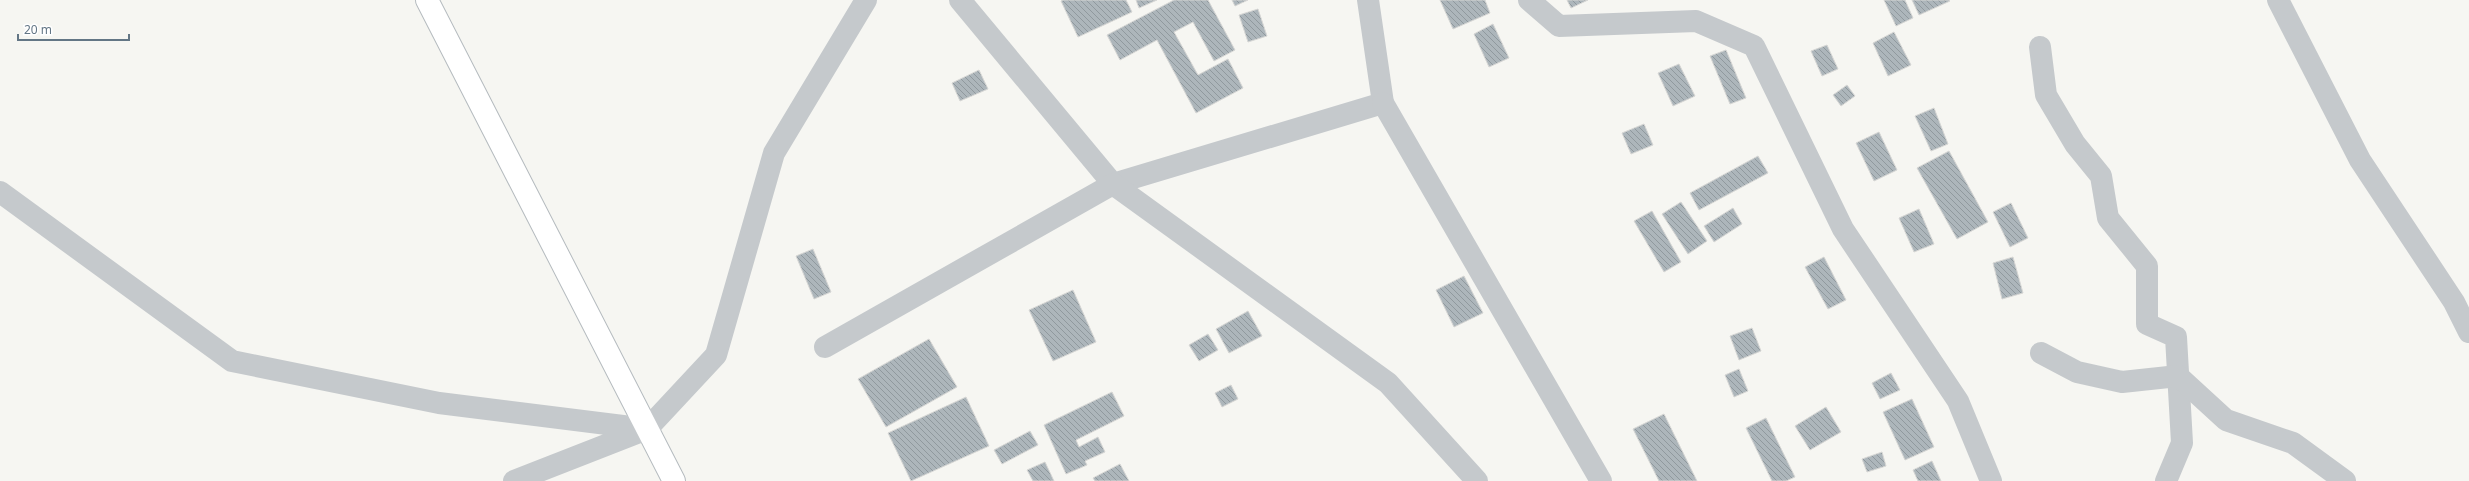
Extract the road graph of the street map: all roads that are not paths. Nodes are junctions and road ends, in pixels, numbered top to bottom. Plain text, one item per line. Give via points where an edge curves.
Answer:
1 (427, 0) edge
2 (866, 0) edge
3 (960, 0) edge
4 (1368, 0) edge
5 (1529, 0) edge
6 (2278, 0) edge
7 (2040, 47) dead end
8 (1383, 104) junction
9 (1113, 184) junction
10 (0, 192) edge
11 (2469, 332) edge
12 (825, 347) dead end
13 (2041, 353) dead end
14 (2178, 376) junction
15 (647, 429) junction
16 (514, 481) edge
17 (674, 481) edge
18 (1477, 481) edge
19 (1601, 481) edge
20 (1991, 481) edge
21 (2166, 481) edge
22 (2345, 481) edge

1 - 15 main road
2 - 15 street via 774,153 716,355
3 - 9 street
4 - 8 street
5 - 20 street via 1559,26 1696,21 1754,46 1843,229 1958,401
6 - 11 street via 2360,160 2454,302
7 - 14 street via 2046,96 2075,144 2101,176 2108,218 2147,266 2147,324 2176,337
8 - 9 street
8 - 19 street
9 - 12 street
9 - 18 street via 1388,384
10 - 15 street via 232,361 439,403
13 - 14 street via 2077,372 2122,382
14 - 21 street via 2182,443
14 - 22 street via 2226,420 2293,443
15 - 16 street
15 - 17 main road

